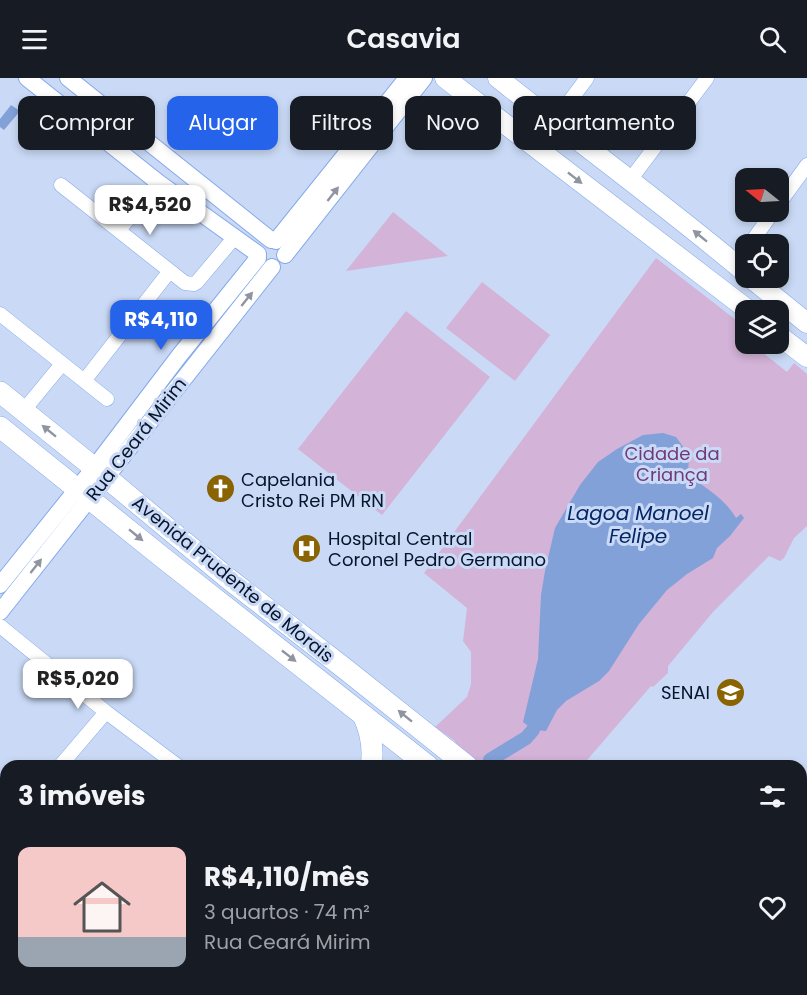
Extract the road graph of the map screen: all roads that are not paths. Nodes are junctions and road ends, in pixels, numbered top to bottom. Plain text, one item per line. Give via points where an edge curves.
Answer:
1 (27, 78) edge
2 (68, 78) edge
3 (407, 78) edge
4 (424, 78) edge
5 (445, 78) edge
6 (498, 78) edge
7 (587, 78) edge
8 (707, 78) edge
9 (520, 96) edge
10 (576, 96) edge
11 (545, 150) edge
12 (590, 150) edge
13 (543, 153) junction
14 (807, 165) edge
15 (630, 180) junction
16 (159, 183) junction
17 (61, 185) dead end
18 (789, 190) edge
19 (119, 230) junction
20 (234, 238) junction
21 (273, 240) junction
22 (285, 255) junction
23 (263, 260) junction
24 (735, 260) edge
25 (169, 272) junction
26 (768, 288) edge
27 (735, 301) edge
28 (0, 314) edge
29 (807, 323) edge
30 (789, 343) edge
31 (807, 357) edge
32 (62, 364) junction
33 (84, 381) junction
34 (0, 392) edge
35 (107, 399) dead end
36 (24, 410) junction
37 (0, 427) edge
38 (101, 473) junction
39 (84, 494) junction
40 (162, 557) junction
41 (230, 580) junction
42 (0, 585) edge
43 (0, 612) edge
44 (0, 626) edge
45 (106, 712) junction
46 (363, 715) junction
47 (438, 743) junction
48 (65, 760) edge
49 (170, 760) edge
50 (372, 760) edge
51 (420, 760) edge
52 (453, 760) edge
53 (459, 760) edge

1 - 16 street
2 - 21 street
3 - 21 street
22 -> 4 street
5 - 13 main road
6 - 9 main road
7 - 10 street
8 - 15 street
11 - 13 main road
12 - 15 main road
13 -> 27 main road
14 - 18 street
24 -> 15 main road
16 - 19 street
16 - 20 street
17 - 19 street
19 - 25 street
20 - 23 street
20 - 25 street via 194,284
21 - 22 street via 283,246
21 - 23 street via 260,246
22 - 23 street via 281,263
23 - 38 street, Rua Ceará Mirim via 181,381
25 - 33 street
26 - 29 main road
28 - 32 street
30 - 31 main road
32 - 33 street
32 - 36 street
33 - 35 street
34 - 36 main road, Avenida Prudente de Morais
38 -> 36 main road, Avenida Prudente de Morais
37 - 39 main road, Avenida Prudente de Morais
38 - 39 street, Rua Ceará Mirim
38 - 41 main road, Avenida Prudente de Morais
39 -> 40 main road, Avenida Prudente de Morais
39 - 42 street, Rua Ceará Mirim
43 -> 39 street, Rua Ceará Mirim
40 - 41 main road via 212,582
40 -> 46 main road, Avenida Prudente de Morais
47 -> 41 main road, Avenida Prudente de Morais
44 - 45 street
45 - 48 street
45 - 49 street
46 - 50 main road via 372,738
46 - 51 main road, Avenida Prudente de Morais
47 - 52 main road
47 - 53 main road, Avenida Prudente de Morais

